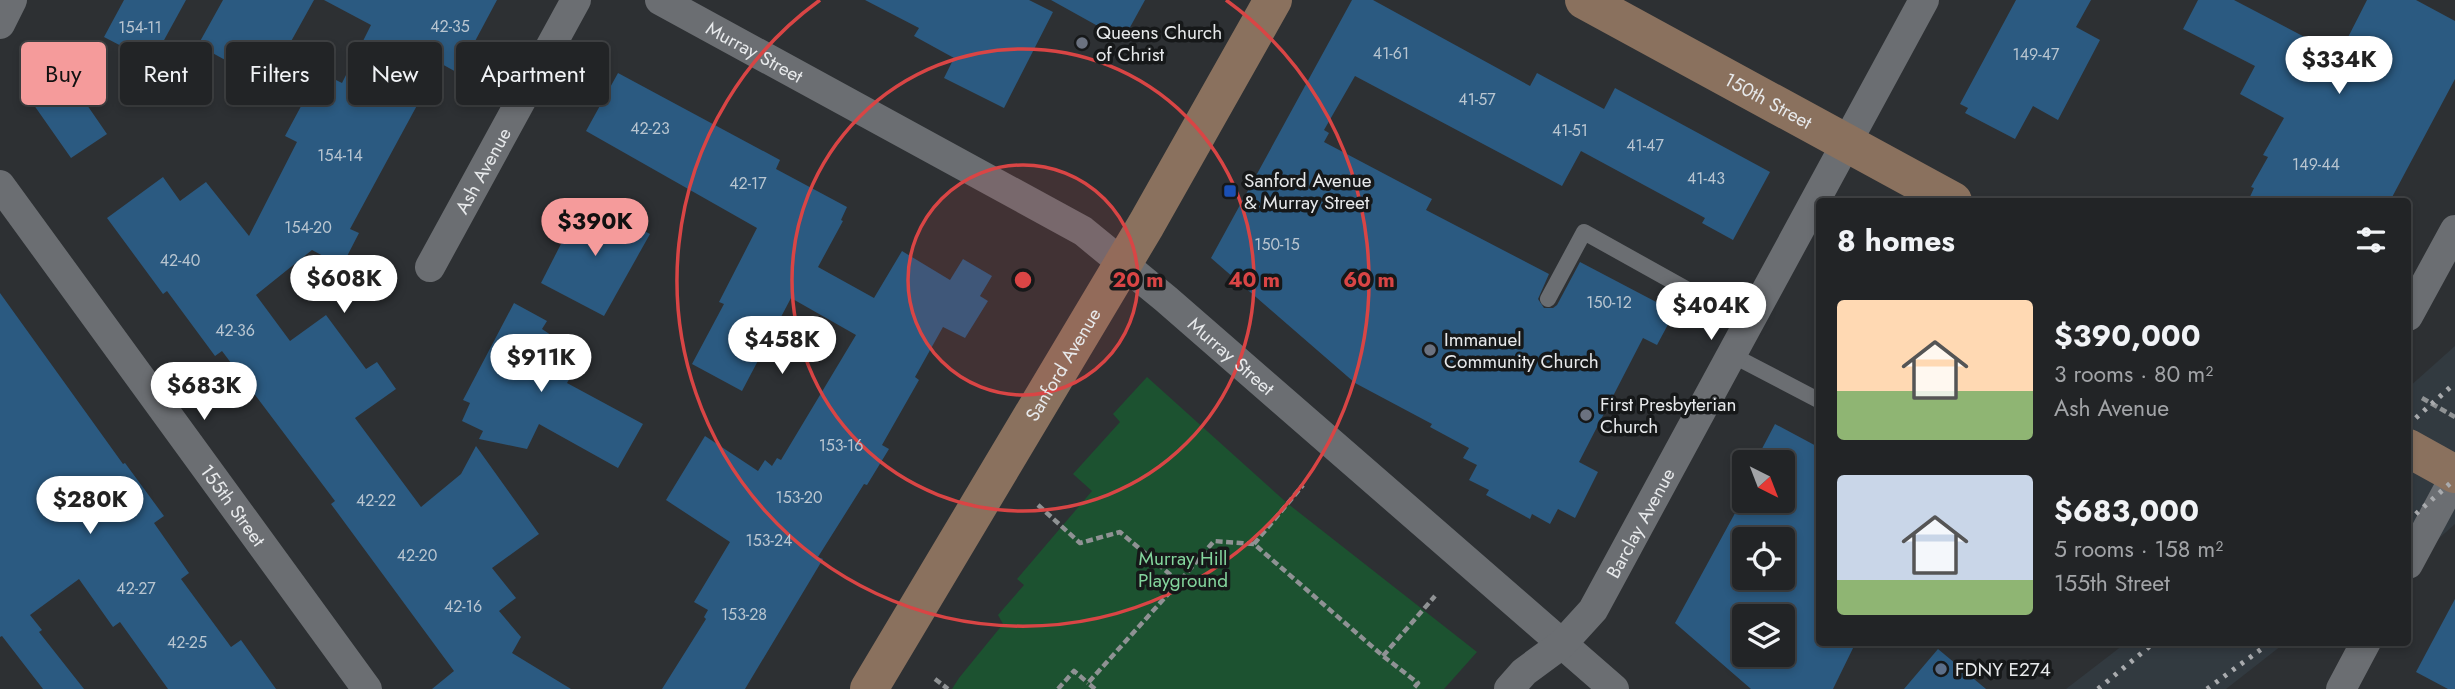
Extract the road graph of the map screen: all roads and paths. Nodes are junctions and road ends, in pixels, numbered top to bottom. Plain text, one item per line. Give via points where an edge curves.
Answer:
1 (12, 0) edge
2 (576, 0) edge
3 (660, 0) edge
4 (1273, 0) edge
5 (1584, 0) edge
6 (1924, 0) edge
7 (0, 24) edge
8 (1847, 144) junction
9 (0, 185) edge
10 (1818, 198) edge
11 (1947, 198) edge
12 (1816, 201) edge
13 (2455, 230) edge
14 (1122, 263) junction
15 (430, 267) dead end
16 (1548, 299) dead end
17 (2411, 311) edge
18 (1749, 324) junction
19 (1732, 355) junction
20 (2421, 398) dead end
21 (1816, 399) edge
22 (2455, 416) edge
23 (2411, 451) edge
24 (2455, 475) edge
25 (1303, 485) dead end
26 (1038, 505) dead end
27 (1254, 544) junction
28 (2411, 558) edge
29 (1179, 582) junction
30 (1435, 596) dead end
31 (1562, 644) junction
32 (2364, 646) edge
33 (1383, 656) junction
34 (935, 679) dead end
35 (1088, 683) junction
36 (367, 689) edge
37 (869, 689) edge
38 (948, 689) edge
39 (1058, 689) edge
40 (1095, 689) edge
41 (1413, 689) edge
42 (1509, 689) edge
43 (1614, 689) edge
44 (2341, 689) edge

1 - 7 street
2 - 15 street, Ash Avenue
3 - 14 street, Murray Street via 1083,231
4 - 14 street, Sanford Avenue
5 - 8 street, 150th Street
6 - 8 street, Barclay Avenue
8 - 10 street, Barclay Avenue
8 - 11 street, 150th Street
9 - 36 street, 155th Street
12 - 18 street, Barclay Avenue
13 - 17 street
14 - 31 street, Murray Street
14 - 37 street, Sanford Avenue
16 - 18 lane via 1584,232
18 - 19 street, Barclay Avenue
19 - 21 lane
19 - 31 street, Barclay Avenue via 1593,610
20 - 22 path
23 - 24 street
24 - 28 street
25 - 27 path
26 - 29 path via 1080,543 1120,532
27 - 29 path via 1214,541
27 - 33 path
29 - 35 path
30 - 33 path
31 - 42 street, Barclay Avenue
31 - 43 street, Murray Street
32 - 44 street
33 - 41 path via 1418,683
34 - 38 path
35 - 39 path via 1074,671
35 - 40 path

